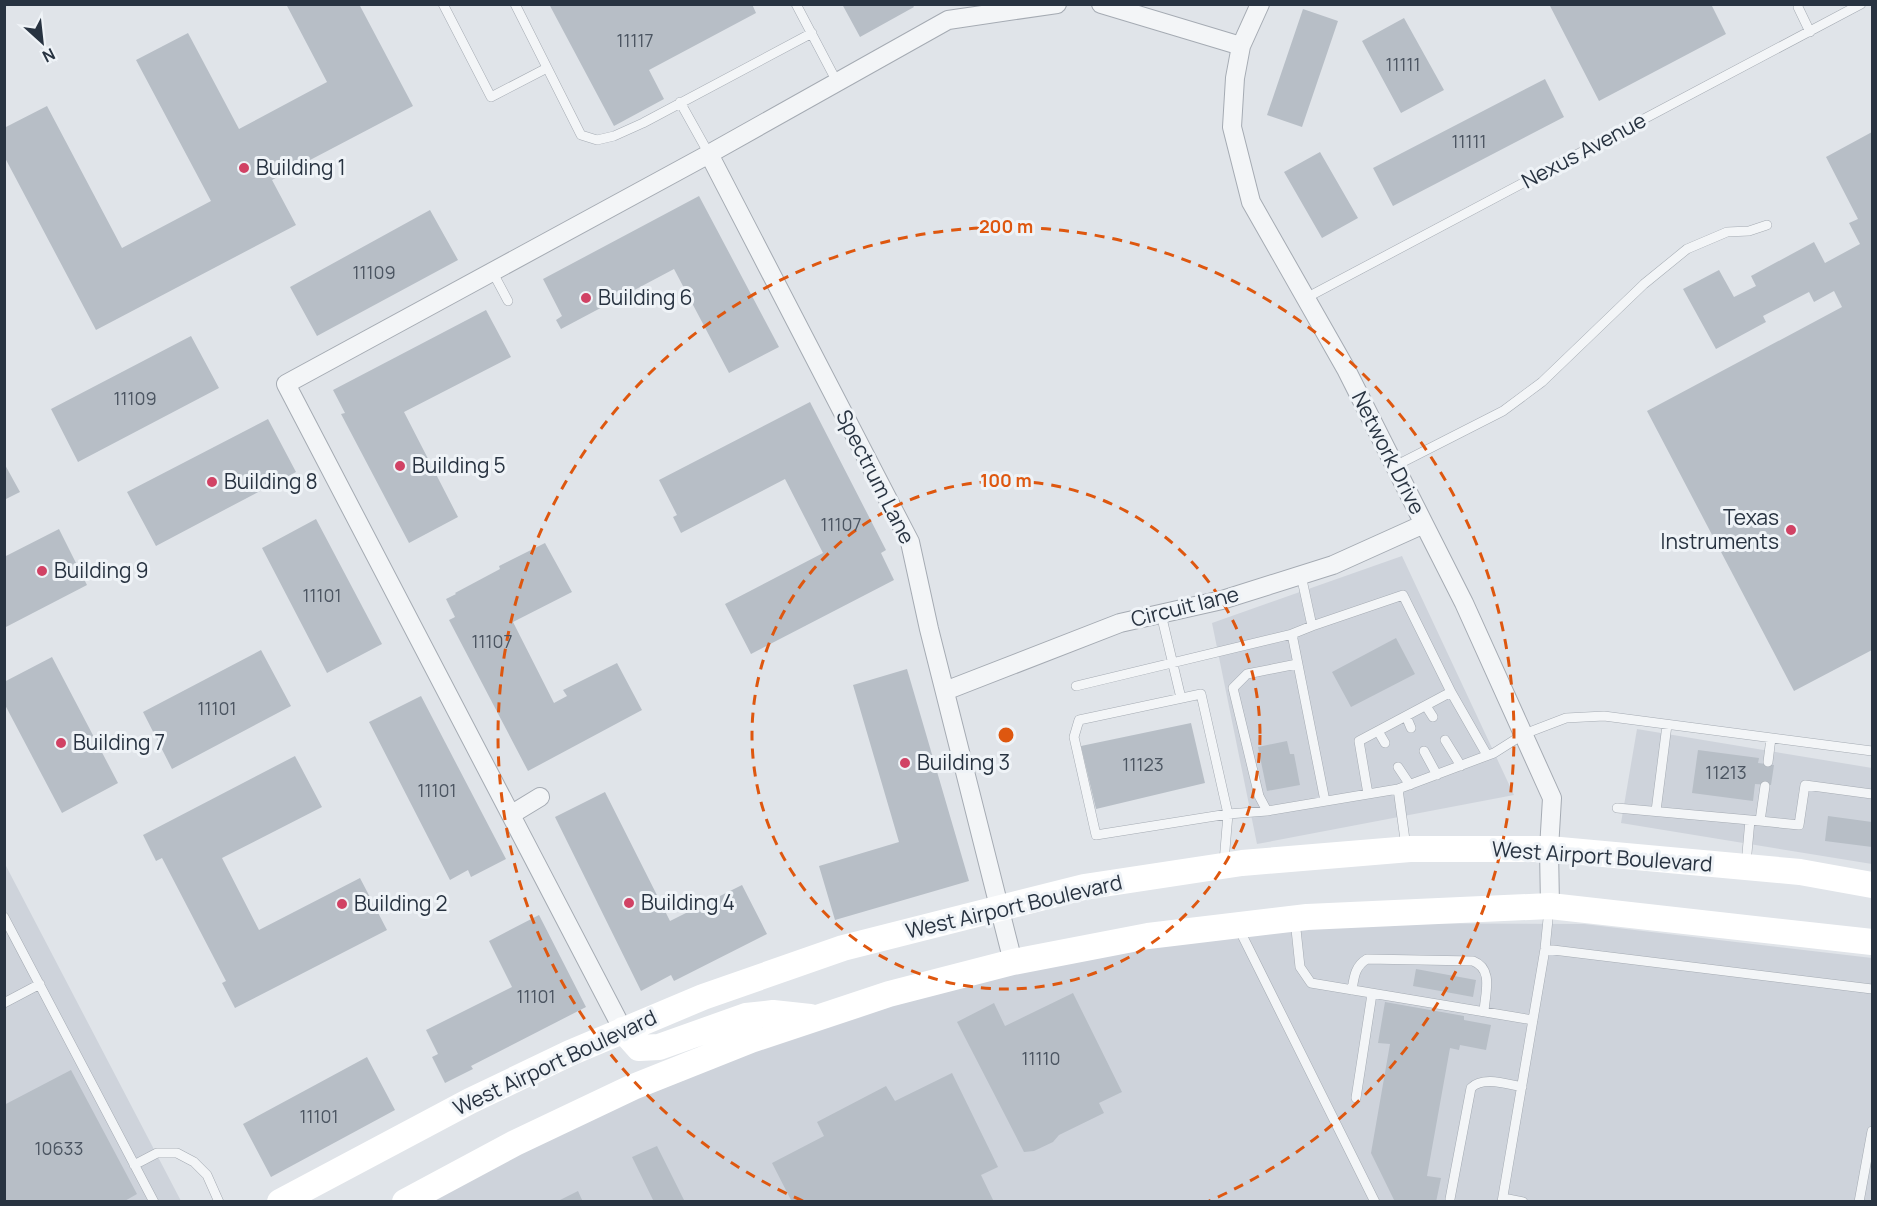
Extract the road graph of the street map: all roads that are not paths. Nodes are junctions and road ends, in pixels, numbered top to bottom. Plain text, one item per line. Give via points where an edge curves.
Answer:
1 (443, 4) edge
2 (515, 4) edge
3 (796, 4) edge
4 (1057, 4) edge
5 (1101, 4) edge
6 (1260, 4) edge
7 (1862, 4) edge
8 (1798, 7) dead end
9 (1810, 32) junction
10 (812, 33) junction
11 (1241, 46) junction
12 (547, 68) junction
13 (837, 82) junction
14 (680, 102) junction
15 (709, 154) junction
16 (1767, 225) dead end
17 (492, 271) junction
18 (1306, 298) junction
19 (508, 301) dead end
20 (1395, 466) junction
21 (1424, 524) junction
22 (1301, 575) junction
23 (1161, 614) junction
24 (1312, 626) junction
25 (1292, 634) junction
26 (1172, 662) junction
27 (1297, 664) junction
28 (1076, 686) dead end
29 (945, 691) junction
30 (1451, 692) junction
31 (1181, 698) junction
32 (1426, 706) junction
33 (1406, 716) junction
34 (1433, 717) dead end
35 (1666, 725) junction
36 (1411, 728) dead end
37 (1378, 731) junction
38 (1524, 734) junction
39 (1771, 738) junction
40 (1445, 740) dead end
41 (1384, 743) dead end
42 (1424, 751) dead end
43 (1872, 751) edge
44 (1487, 755) junction
45 (1768, 762) dead end
46 (1461, 766) junction
47 (1398, 767) dead end
48 (1437, 775) junction
49 (1410, 785) junction
50 (1765, 786) dead end
51 (1398, 789) junction
52 (1368, 794) junction
53 (1872, 794) edge
54 (540, 797) dead end
55 (1325, 801) junction
56 (1617, 808) dead end
57 (1267, 811) junction
58 (1656, 811) junction
59 (512, 814) junction
60 (1228, 814) junction
61 (1755, 820) junction
62 (1549, 849) junction
63 (1406, 850) junction
64 (1224, 866) junction
65 (1746, 867) junction
66 (1872, 885) edge
67 (1550, 906) junction
68 (1000, 908) junction
69 (1294, 918) junction
70 (5, 921) edge
71 (1237, 925) junction
72 (1872, 942) edge
73 (1545, 949) junction
74 (1013, 962) junction
75 (40, 984) junction
76 (1872, 989) edge
77 (1352, 990) junction
78 (1372, 994) junction
79 (4, 1003) edge
80 (1484, 1012) junction
81 (818, 1018) junction
82 (1533, 1020) junction
83 (623, 1030) junction
84 (1522, 1087) junction
85 (1356, 1098) dead end
86 (1872, 1131) edge
87 (134, 1165) junction
88 (1450, 1199) dead end
89 (1502, 1200) edge
90 (154, 1202) edge
91 (219, 1202) edge
92 (280, 1202) edge
93 (405, 1202) edge
94 (1375, 1202) edge
95 (1523, 1202) edge
96 (1858, 1202) edge

1 - 12 lane via 491,97
2 - 12 lane
3 - 10 lane
4 - 13 street via 948,20
5 - 11 street
6 - 11 street, Network Drive
7 - 9 lane, Nexus Avenue
8 - 9 lane
9 - 18 lane, Nexus Avenue
10 - 13 lane
10 - 14 lane
11 - 18 street, Network Drive via 1234,78 1232,127 1251,202
12 - 14 lane via 581,135 597,140 643,123
13 - 15 street
14 - 15 lane
15 - 17 street
15 - 29 street, Spectrum Lane via 910,542
16 - 20 lane via 1727,232 1687,249 1644,284 1542,382 1503,411
17 - 19 lane
17 - 59 street via 286,384
18 - 20 street, Network Drive
20 - 21 street, Network Drive
21 - 22 street, Circuit lane via 1333,565
21 - 38 street, Network Drive
22 - 23 street, Circuit lane
22 - 24 lane
23 - 26 lane
23 - 29 street, Circuit lane via 1120,623
24 - 25 lane
24 - 30 lane via 1403,596
25 - 26 lane
25 - 27 lane
26 - 28 lane
26 - 31 lane
27 - 55 lane
27 - 57 lane via 1247,674 1233,688 1259,795
29 - 68 street, Spectrum Lane
30 - 32 lane
30 - 44 lane
31 - 60 lane via 1201,694
31 - 60 lane via 1079,720 1074,737 1096,836
32 - 33 lane
32 - 34 lane
33 - 36 lane
33 - 37 lane
35 - 38 lane via 1604,716 1566,718
35 - 39 lane
35 - 58 lane
37 - 41 lane
37 - 52 lane via 1359,741
38 - 44 lane
38 - 62 street, Network Drive via 1552,798
39 - 43 lane
39 - 45 lane
40 - 46 lane
42 - 48 lane
44 - 46 lane
46 - 48 lane
47 - 49 lane
48 - 49 lane
49 - 51 lane
50 - 61 lane
51 - 52 lane
51 - 63 lane
52 - 55 lane
53 - 61 lane via 1805,785 1800,825
54 - 59 street
55 - 57 lane
56 - 58 lane
57 - 60 lane
58 - 61 lane
59 - 83 street
60 - 64 lane
61 - 65 lane
62 - 63 main road, West Airport Boulevard
62 - 65 main road, West Airport Boulevard
62 - 67 street, Network Drive
63 - 64 main road, West Airport Boulevard
64 - 68 main road, West Airport Boulevard via 1084,887
65 - 66 main road, West Airport Boulevard
67 - 69 main road
67 - 72 main road
67 - 73 lane
68 - 74 street, Spectrum Lane
68 - 83 main road, West Airport Boulevard via 843,948
69 - 71 main road
69 - 77 lane via 1300,966 1311,983
70 - 75 lane
71 - 74 main road via 1148,936
71 - 94 lane
73 - 76 lane
73 - 82 lane
74 - 81 main road via 889,994
75 - 79 lane
75 - 87 lane
77 - 78 lane
77 - 80 lane via 1359,963 1367,958 1473,961 1481,964 1487,975
78 - 80 lane
78 - 85 lane
80 - 82 lane
81 - 83 main road via 773,1013 746,1016 659,1047 639,1048
81 - 93 main road via 633,1087 514,1143
82 - 84 lane
83 - 92 main road, West Airport Boulevard via 470,1101
84 - 88 lane via 1479,1082 1471,1088
84 - 89 lane
86 - 96 lane
87 - 90 lane
87 - 91 lane via 158,1153 177,1153 207,1175
89 - 95 lane

